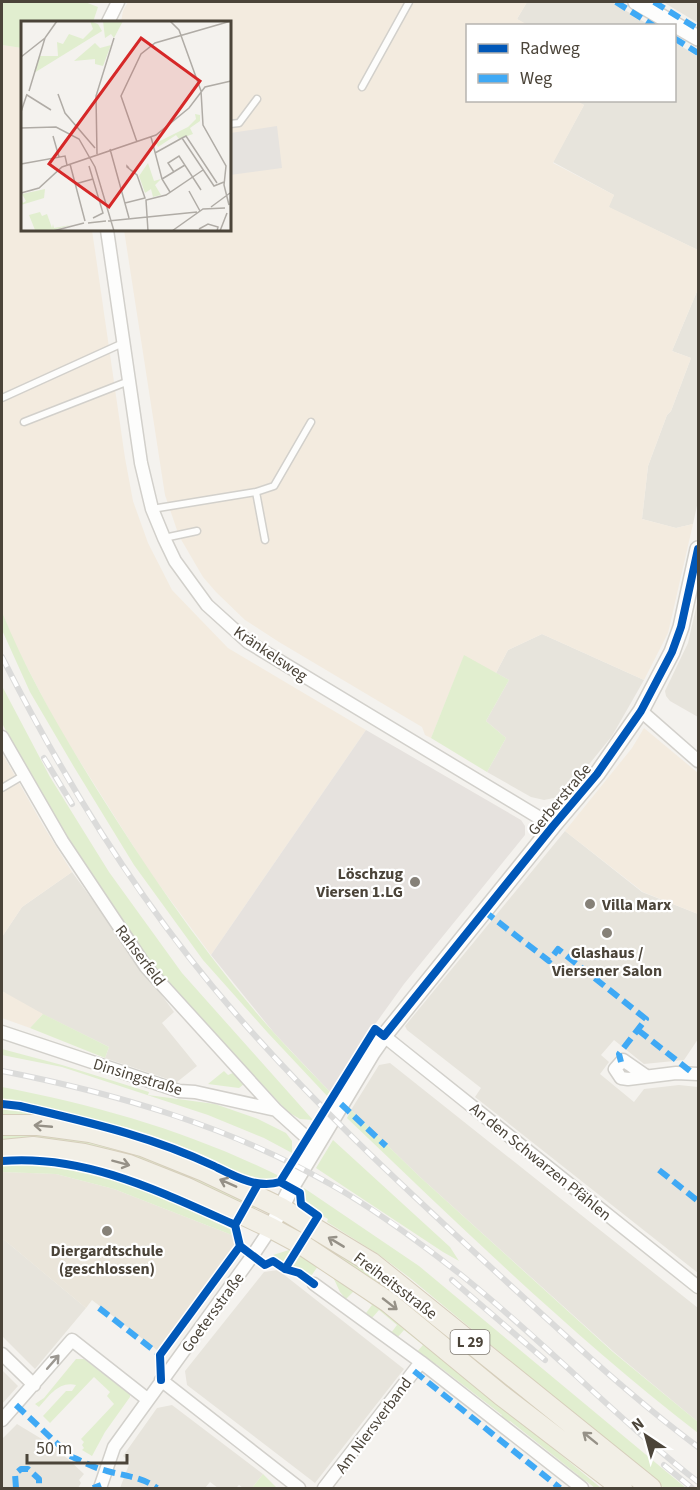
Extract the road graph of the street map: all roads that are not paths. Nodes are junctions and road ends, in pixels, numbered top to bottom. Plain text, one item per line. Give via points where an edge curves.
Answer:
1 (118, 2) edge
2 (408, 2) edge
3 (636, 2) edge
4 (108, 21) edge
5 (674, 24) edge
6 (676, 25) edge
7 (699, 38) edge
8 (362, 87) dead end
9 (257, 99) dead end
10 (231, 124) edge
11 (107, 231) edge
12 (124, 343) junction
13 (129, 381) junction
14 (2, 398) edge
15 (24, 422) dead end
16 (311, 422) dead end
17 (256, 492) junction
18 (152, 509) junction
19 (198, 531) dead end
20 (164, 538) junction
21 (265, 540) dead end
22 (699, 549) edge
23 (641, 711) junction
24 (2, 737) edge
25 (699, 761) edge
26 (24, 775) junction
27 (2, 788) edge
28 (553, 826) junction
29 (2, 1032) edge
30 (384, 1035) junction
31 (699, 1074) edge
32 (646, 1076) dead end
33 (276, 1110) junction
34 (2, 1125) edge
35 (316, 1146) junction
36 (2, 1150) edge
37 (281, 1208) junction
38 (271, 1228) junction
39 (314, 1284) dead end
40 (699, 1287) edge
41 (2, 1354) edge
42 (421, 1362) junction
43 (161, 1380) junction
44 (34, 1385) junction
45 (147, 1399) junction
46 (2, 1420) edge
47 (100, 1488) edge
48 (299, 1488) edge
49 (324, 1488) edge
50 (582, 1488) edge
51 (622, 1488) edge
52 (651, 1488) edge

1 - 4 street
2 - 8 lane
3 - 5 street
6 - 7 street
9 - 10 lane via 240,123
11 - 12 street, Kränkelsweg
12 - 13 street, Kränkelsweg
12 - 14 lane
13 - 15 lane
13 - 18 street, Kränkelsweg
16 - 17 lane via 274,486
17 - 18 lane
17 - 21 lane
18 - 20 street, Kränkelsweg
19 - 20 lane
20 - 28 street, Kränkelsweg via 175,561 207,605 248,642
22 - 23 street, Gerberstraße via 681,627
23 - 25 street
23 - 28 street, Gerberstraße via 601,770
24 - 26 street, Rahserfeld
26 - 27 lane
26 - 33 street, Rahserfeld via 62,841 146,967
28 - 30 street, Gerberstraße
29 - 33 street, Dinsingstraße via 179,1091
30 - 35 street, Gerberstraße
30 - 40 street, An den Schwarzen Pfählen
31 - 32 street
33 - 35 street, Rahserfeld
37 -> 34 main road, Freiheitsstraße / L 29 via 142,1146 90,1132
35 - 37 street, Gerberstraße
36 -> 38 main road, Freiheitsstraße / L 29 via 33,1147 129,1165
37 - 38 street, Gerberstraße
52 -> 37 main road, Freiheitsstraße / L 29 via 372,1263
38 - 43 street, Goetersstraße
38 -> 51 main road, Freiheitsstraße / L 29 via 388,1302
39 - 42 street
41 - 44 street
42 - 49 street, Am Niersverband
42 - 50 street
43 - 45 street, Goetersstraße
43 - 48 street
44 -> 45 street via 72,1340
44 - 46 street
45 - 47 street, Goetersstraße via 114,1448

